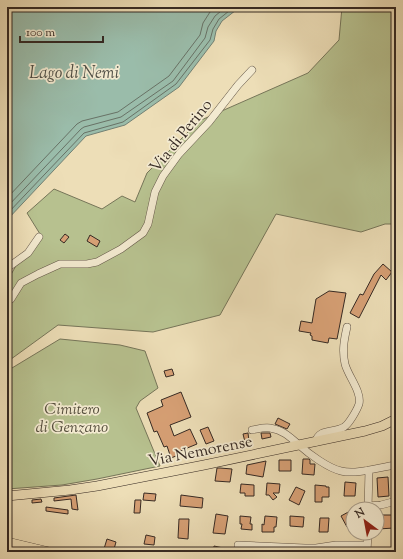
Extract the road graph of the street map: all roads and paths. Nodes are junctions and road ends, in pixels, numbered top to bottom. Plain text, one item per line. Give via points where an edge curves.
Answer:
1 (252, 70) dead end
2 (39, 238) dead end
3 (10, 266) dead end
4 (7, 302) edge
5 (347, 327) dead end
6 (396, 419) edge
7 (252, 430) dead end
8 (316, 442) junction
9 (299, 445) junction
10 (396, 465) edge
11 (369, 470) junction
12 (7, 496) edge
13 (368, 501) edge
14 (396, 501) edge
15 (385, 504) edge
16 (9, 543) edge
17 (238, 545) dead end
18 (367, 548) edge
19 (49, 552) edge

1 - 4 street, Via di Perino via 163,176 155,192 148,224 143,233 133,242 97,262 60,264 28,279 21,283
2 - 3 street via 28,253
5 - 8 street via 343,346 344,360 359,395 359,403 346,426 321,434
6 - 8 main road, Via Nemorense via 367,431
7 - 9 street via 271,428 288,435
8 - 9 main road, Via Nemorense
9 - 11 street via 334,469 347,472
9 - 12 main road, Via Nemorense via 97,486
10 - 11 street
11 - 13 street
14 - 15 street
16 - 19 main road
17 - 18 street via 309,548 336,545

